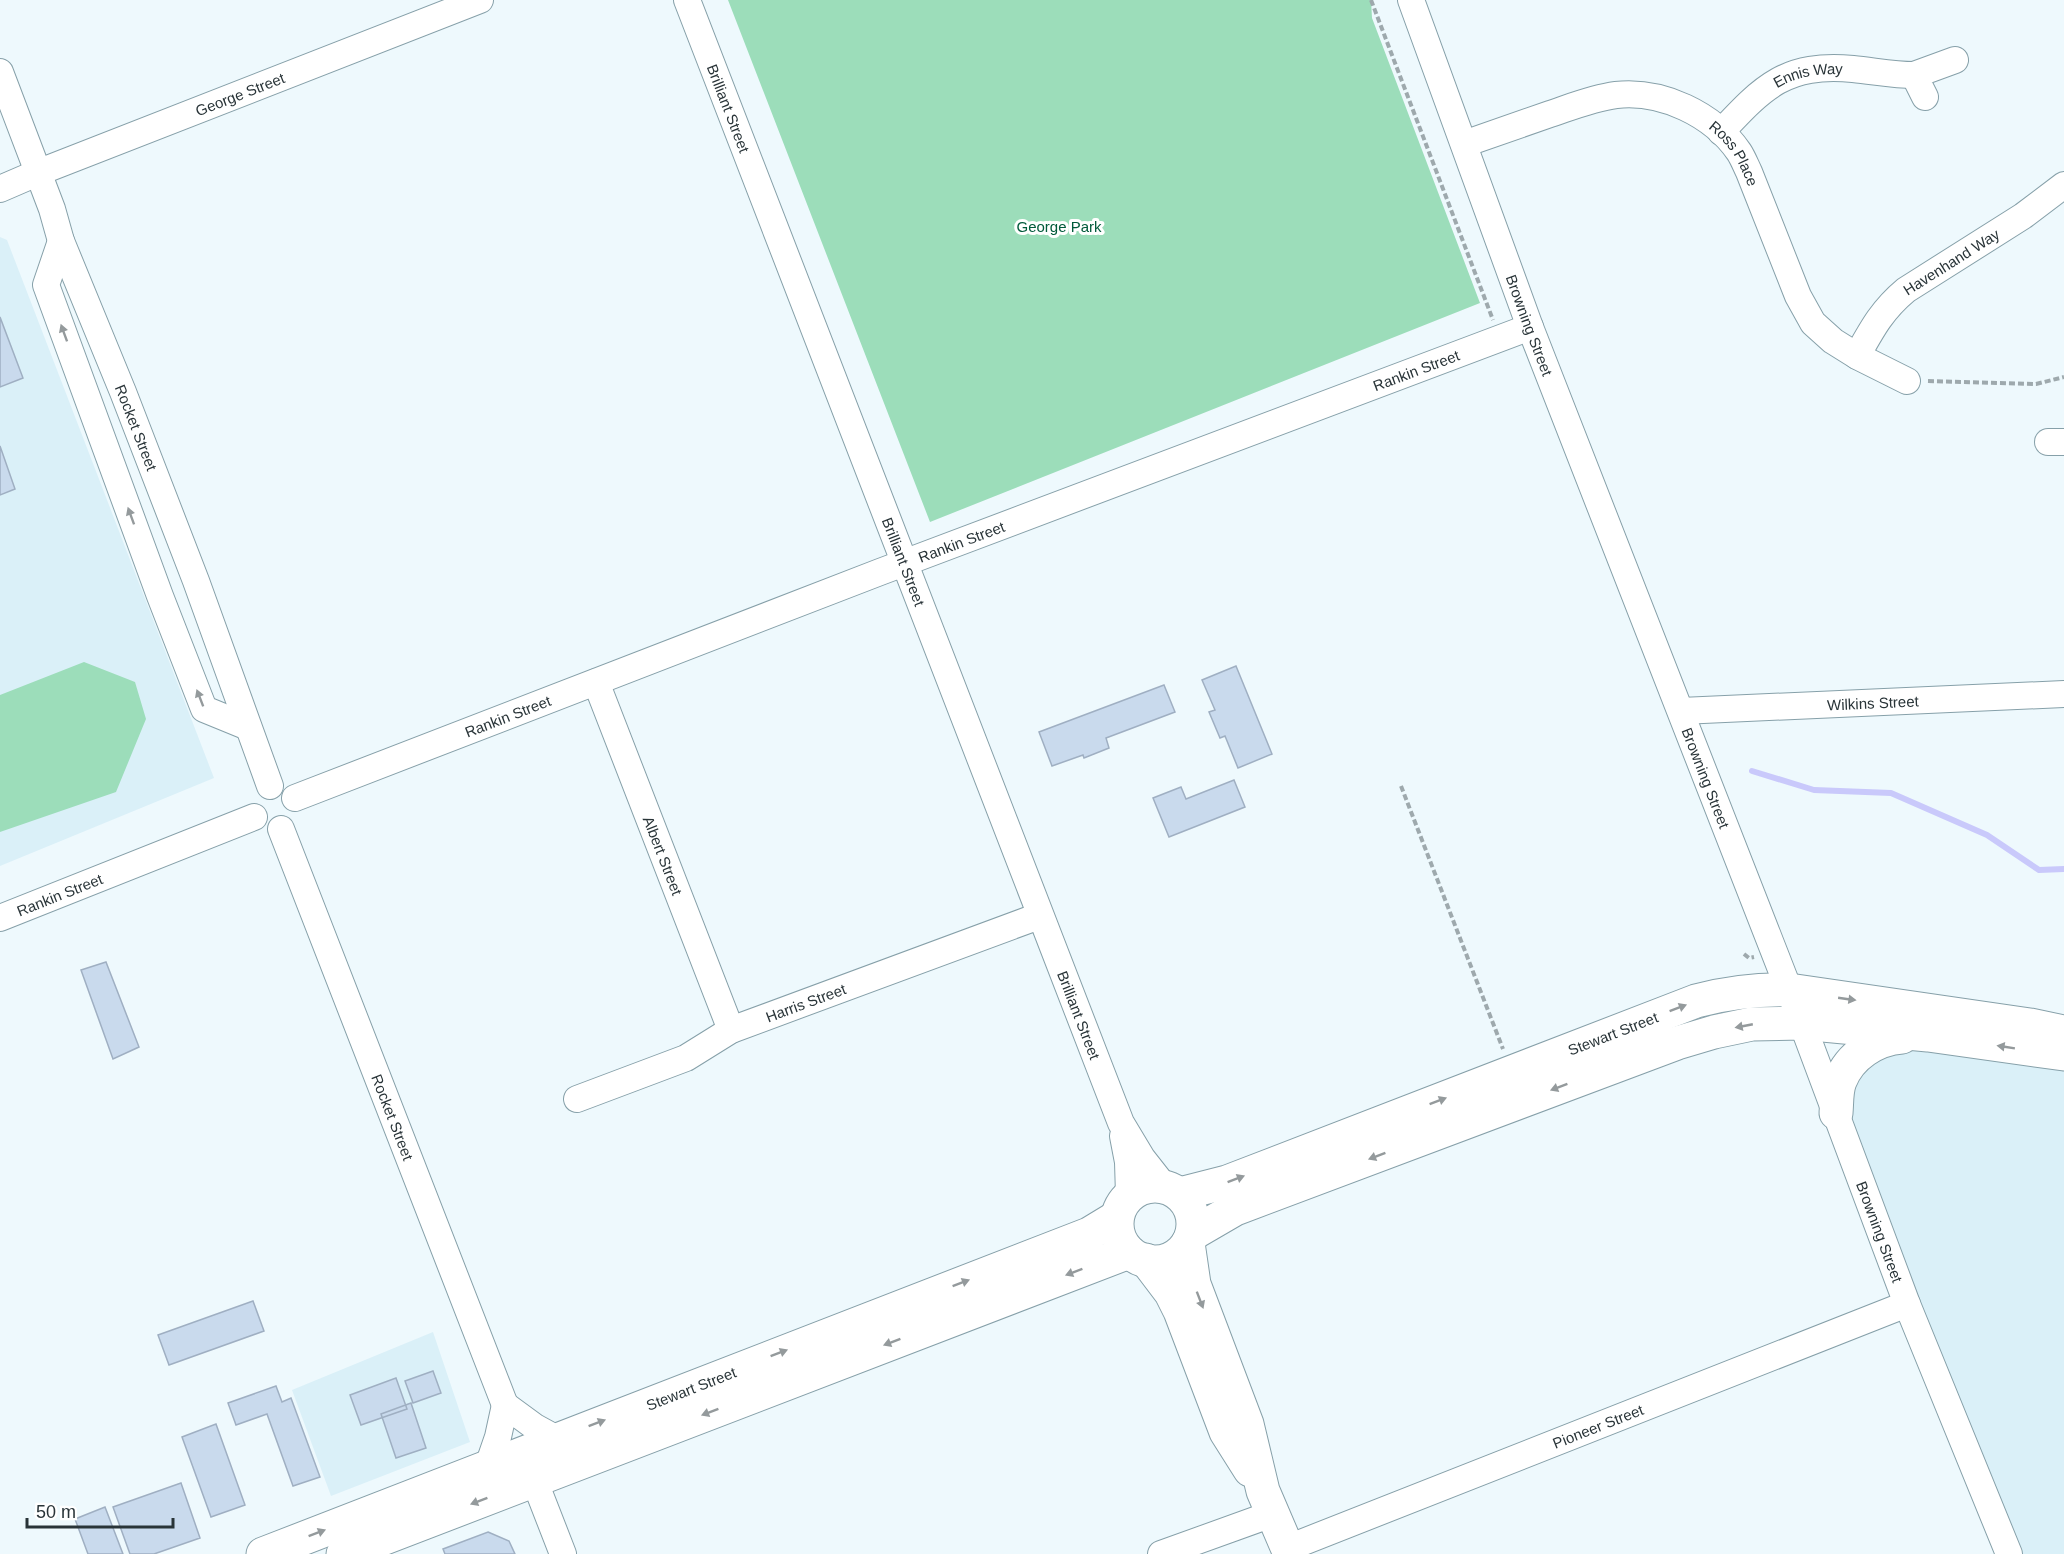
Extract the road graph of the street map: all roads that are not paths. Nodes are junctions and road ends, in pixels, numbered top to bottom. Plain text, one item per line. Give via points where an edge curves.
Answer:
1 (480, 0) edge
2 (687, 0) edge
3 (1411, 0) edge
4 (1955, 60) dead end
5 (0, 72) edge
6 (1721, 132) junction
7 (1464, 144) junction
8 (37, 173) junction
9 (2064, 185) edge
10 (0, 189) edge
11 (61, 241) junction
12 (1530, 327) junction
13 (1857, 356) junction
14 (1907, 381) road end
15 (904, 564) junction
16 (196, 581) junction
17 (160, 596) junction
18 (596, 682) junction
19 (2064, 694) edge
20 (1681, 711) junction
21 (248, 727) junction
22 (270, 786) junction
23 (295, 798) junction
24 (254, 817) junction
25 (281, 830) junction
26 (1039, 916) junction
27 (0, 918) edge
28 (1789, 990) junction
29 (1802, 1023) junction
30 (731, 1030) junction
31 (2064, 1032) edge
32 (1928, 1035) junction
33 (2064, 1054) edge
34 (576, 1099) dead end
35 (1836, 1113) junction
36 (1120, 1123) junction
37 (1172, 1190) junction
38 (1123, 1206) junction
39 (1190, 1239) junction
40 (1138, 1256) junction
41 (1907, 1304) junction
42 (505, 1405) junction
43 (557, 1439) junction
44 (488, 1466) junction
45 (529, 1466) junction
46 (1268, 1502) junction
47 (1289, 1551) edge
48 (263, 1554) edge
49 (343, 1554) edge
50 (563, 1554) edge
51 (1161, 1554) edge
52 (2009, 1554) edge

1 - 8 street, George Street
2 - 15 street, Brilliant Street
3 - 7 street, Browning Street
4 - 6 street, Ennis Way via 1920,86 1826,68 1801,72 1776,81 1756,95
5 - 8 street, Rocket Street
6 - 7 street, Ross Place via 1677,104 1647,96 1617,95 1587,101
6 - 13 street, Ross Place via 1740,152 1798,297 1813,323
7 - 12 street, Browning Street
8 - 10 street, George Street
8 - 11 street, Rocket Street
9 - 13 street, Havenhand Way via 2023,216 1906,290 1879,318
11 - 16 street, Rocket Street
17 -> 11 street via 46,285
12 - 15 street, Rankin Street
12 - 20 street, Browning Street
13 - 14 street, Ross Place
15 - 18 street, Rankin Street
15 - 26 street, Brilliant Street
16 - 17 street
16 - 21 street, Rocket Street
21 -> 17 street via 204,709
18 - 23 street, Rankin Street
18 - 30 street, Albert Street
19 - 20 street, Wilkins Street
20 - 28 street, Browning Street
21 - 22 street, Rocket Street
22 - 23 street via 285,788
22 - 24 street via 255,798
23 - 25 street via 296,813
24 - 25 street via 268,829
24 - 27 street, Rankin Street
25 - 42 street, Rocket Street
26 - 30 street, Harris Street
26 - 36 street, Brilliant Street
28 - 29 street, Browning Street
28 -> 31 highway, Stewart Street
37 -> 28 highway, Stewart Street via 1227,1182 1696,1001 1755,989
29 - 32 highway
29 - 35 street, Browning Street
29 -> 39 highway via 1752,1024 1677,1043 1235,1209
30 - 34 street, Harris Street via 686,1058
33 -> 32 highway
32 - 35 highway via 1888,1040 1861,1053 1840,1080
35 - 41 street, Browning Street
36 - 37 street, Brilliant Street via 1142,1158
36 - 38 street, Brilliant Street via 1128,1162
37 - 38 highway via 1149,1186 1139,1189
37 - 39 highway via 1191,1211
38 - 40 highway via 1119,1237
43 -> 38 highway, Stewart Street via 1089,1234
39 - 40 highway via 1170,1259
39 -> 46 highway via 1194,1284 1247,1424
40 -> 45 highway, Stewart Street
40 - 46 highway via 1171,1293 1226,1432
41 - 47 street, Pioneer Street
41 - 52 street, Browning Street
42 - 43 street
42 - 44 street
43 - 45 highway, Stewart Street
44 - 45 highway, Stewart Street
48 -> 44 highway, Stewart Street
45 -> 49 highway, Stewart Street
45 - 50 street
46 - 47 highway
46 - 51 street

